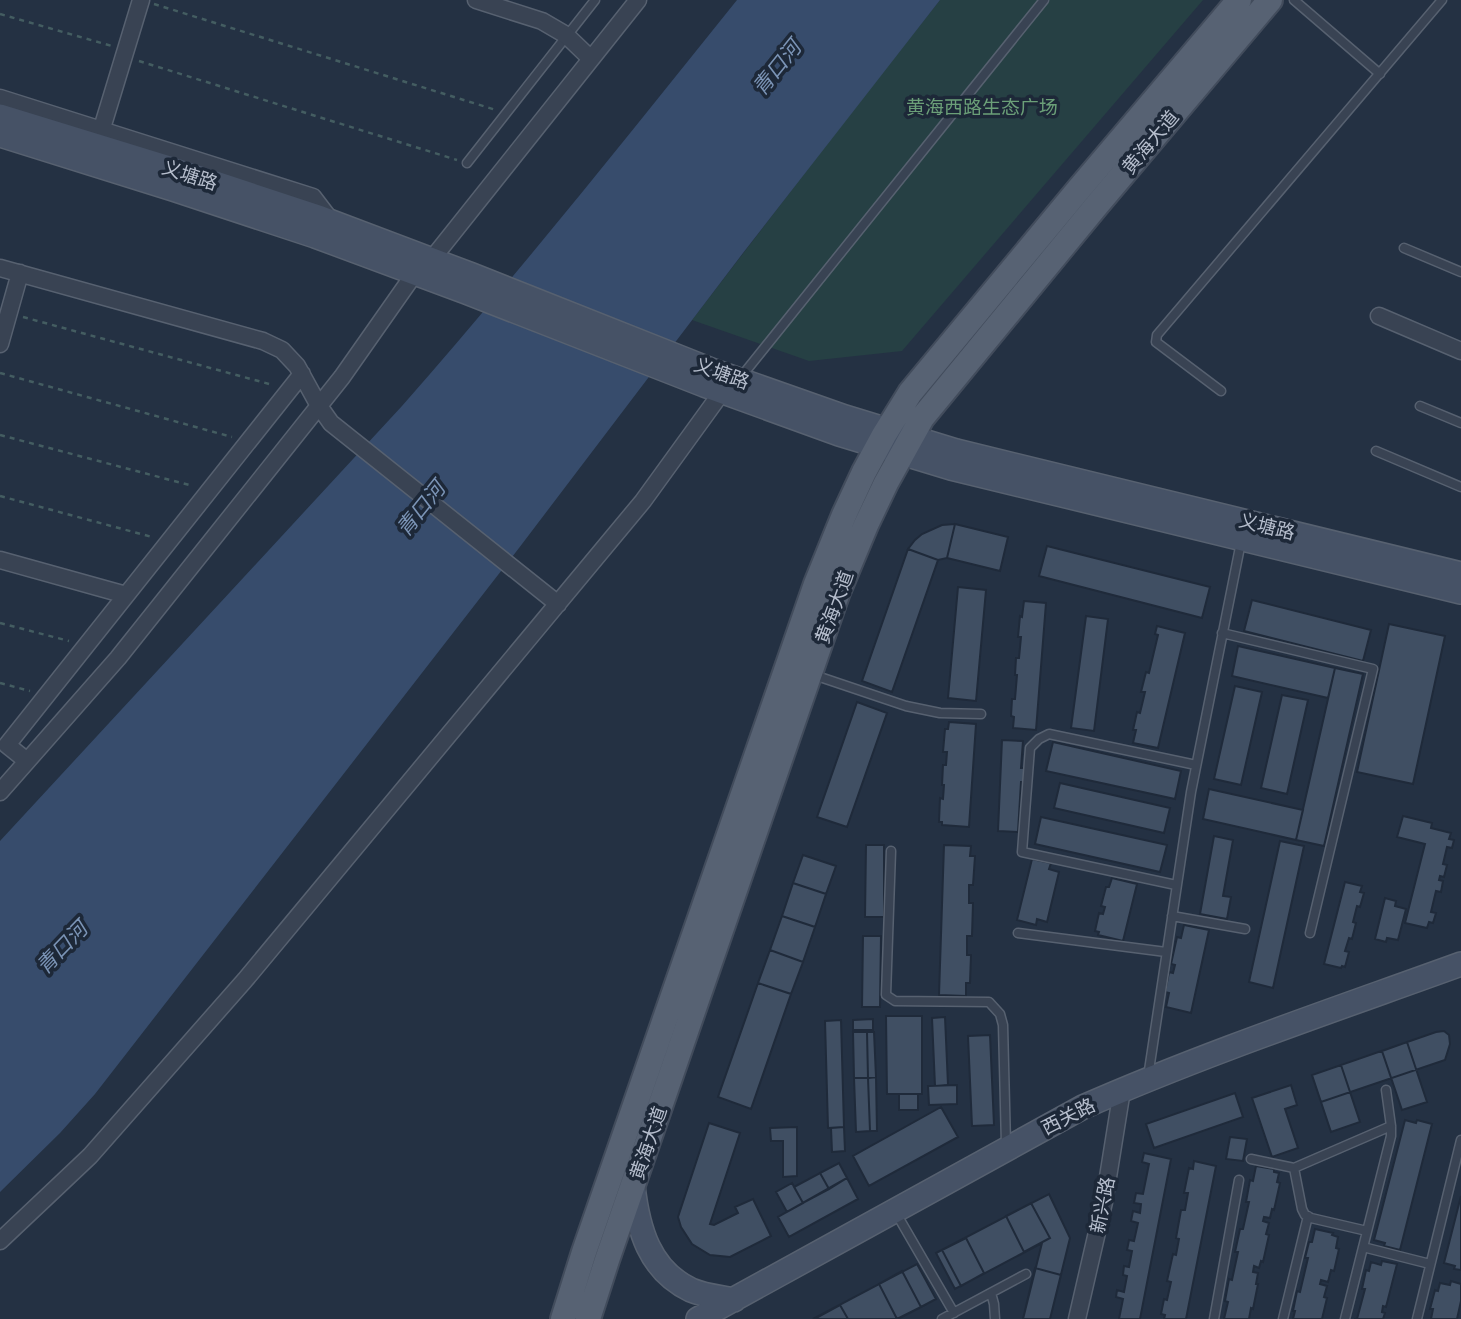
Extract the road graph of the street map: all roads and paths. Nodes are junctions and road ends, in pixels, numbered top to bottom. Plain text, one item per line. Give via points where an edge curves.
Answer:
1 (141, 0) edge
2 (476, 0) edge
3 (595, 0) edge
4 (638, 0) edge
5 (1044, 0) edge
6 (1239, 0) edge
7 (1270, 0) edge
8 (1294, 0) edge
9 (1442, 0) edge
10 (0, 14) edge
11 (566, 35) junction
12 (125, 53) junction
13 (591, 59) junction
14 (1380, 74) junction
15 (0, 98) edge
16 (506, 113) junction
17 (0, 116) edge
18 (0, 135) edge
19 (99, 138) junction
20 (467, 163) joint
21 (1404, 248) dead end
22 (0, 268) edge
23 (433, 270) junction
24 (1461, 272) edge
25 (20, 273) junction
26 (9, 313) junction
27 (1379, 316) dead end
28 (0, 344) edge
29 (1461, 351) edge
30 (0, 373) edge
31 (302, 374) junction
32 (720, 382) junction
33 (290, 389) junction
34 (1221, 391) dead end
35 (319, 405) junction
36 (1420, 406) dead end
37 (1461, 423) edge
38 (0, 435) edge
39 (249, 441) junction
40 (894, 441) junction
41 (1377, 451) dead end
42 (1461, 487) edge
43 (209, 491) junction
44 (0, 496) edge
45 (1241, 539) junction
46 (169, 542) junction
47 (0, 560) edge
48 (1461, 574) edge
49 (1461, 592) edge
50 (127, 595) junction
51 (558, 604) junction
52 (0, 623) edge
53 (1222, 634) junction
54 (86, 646) junction
55 (810, 674) junction
56 (0, 683) edge
57 (46, 696) junction
58 (981, 714) dead end
59 (27, 761) junction
60 (1196, 765) junction
61 (0, 792) edge
62 (891, 851) dead end
63 (1176, 885) junction
64 (1172, 916) junction
65 (1245, 929) dead end
66 (1018, 933) dead end
67 (1310, 933) dead end
68 (1166, 952) junction
69 (1461, 964) edge
70 (1148, 1079) junction
71 (1122, 1090) junction
72 (1385, 1090) dead end
73 (1391, 1126) junction
74 (1461, 1140) edge
75 (1006, 1149) junction
76 (1251, 1159) dead end
77 (1294, 1168) junction
78 (1239, 1180) dead end
79 (633, 1186) junction
80 (895, 1211) junction
81 (1308, 1216) junction
82 (1367, 1231) junction
83 (0, 1241) edge
84 (1363, 1247) junction
85 (1430, 1264) junction
86 (1026, 1274) dead end
87 (990, 1293) junction
88 (734, 1300) junction
89 (954, 1313) junction
90 (563, 1319) edge
91 (588, 1319) edge
92 (698, 1319) edge
93 (942, 1319) edge
94 (995, 1319) edge
95 (1077, 1319) edge
96 (1214, 1319) edge
97 (1283, 1319) edge
98 (1345, 1319) edge
99 (1417, 1319) edge

1 - 12 street
1 - 16 path
2 - 11 street via 542,21
3 - 11 lane
4 - 13 street
5 - 32 lane
6 - 40 main road, 黄海大道 via 911,393
7 - 40 main road, 黄海大道 via 930,408
8 - 14 lane
9 - 14 lane
10 - 12 path
11 - 13 street
11 - 16 lane
12 - 19 street
12 - 20 path
13 - 23 street
14 - 34 lane via 1157,335 1156,342
15 - 19 street
16 - 20 lane
17 - 19 main road, 义塘路
18 - 23 main road, 义塘路
19 - 23 main road, 义塘路 via 331,222
21 - 24 lane
22 - 25 street
23 - 32 main road, 义塘路
23 - 35 street
25 - 26 street
25 - 31 street via 263,341 282,350
26 - 28 street
26 - 33 path
27 - 29 street
30 - 39 path
31 - 33 street
31 - 35 street
32 - 40 main road, 义塘路 via 845,417
32 - 51 street via 643,501
33 - 39 street
35 - 51 street via 331,423
35 - 59 street via 118,658
36 - 37 lane
38 - 43 path
39 - 43 street
40 - 45 main road, 义塘路 via 951,468
40 - 48 main road, 义塘路 via 956,451
40 - 55 main road, 黄海大道
40 - 90 main road, 黄海大道 via 844,515 816,584
41 - 42 lane
43 - 46 street
44 - 46 path
45 - 49 main road, 义塘路
45 - 53 lane
46 - 50 street
47 - 50 street
50 - 54 street
51 - 83 street via 159,1079 90,1156
52 - 54 path
53 - 60 lane
53 - 67 lane via 1373,669
54 - 57 street
55 - 58 lane via 906,706
55 - 79 main road, 黄海大道
56 - 57 path
57 - 59 street via 7,745
59 - 61 street
60 - 63 lane
60 - 63 lane via 1049,734 1030,748 1022,852
62 - 75 lane via 886,995 895,1001 989,1002 1000,1014
63 - 64 lane
64 - 65 lane
64 - 68 lane
66 - 68 lane
68 - 70 lane
69 - 70 main road, 西关路
70 - 71 main road, 西关路
71 - 75 main road, 西关路
71 - 95 street, 新兴路 via 1104,1202
72 - 73 lane
73 - 77 lane
73 - 82 lane
74 - 85 lane
75 - 80 main road, 西关路
76 - 77 lane
77 - 81 lane via 1302,1209
78 - 96 lane
79 - 88 main road via 636,1217 657,1264 691,1290
79 - 91 main road, 黄海大道
80 - 88 main road, 西关路
80 - 89 lane
81 - 82 lane
81 - 97 lane
82 - 84 lane
84 - 85 lane
84 - 98 lane
85 - 99 lane
86 - 87 lane
87 - 89 lane
87 - 94 lane
88 - 92 main road, 西关路
89 - 93 lane

